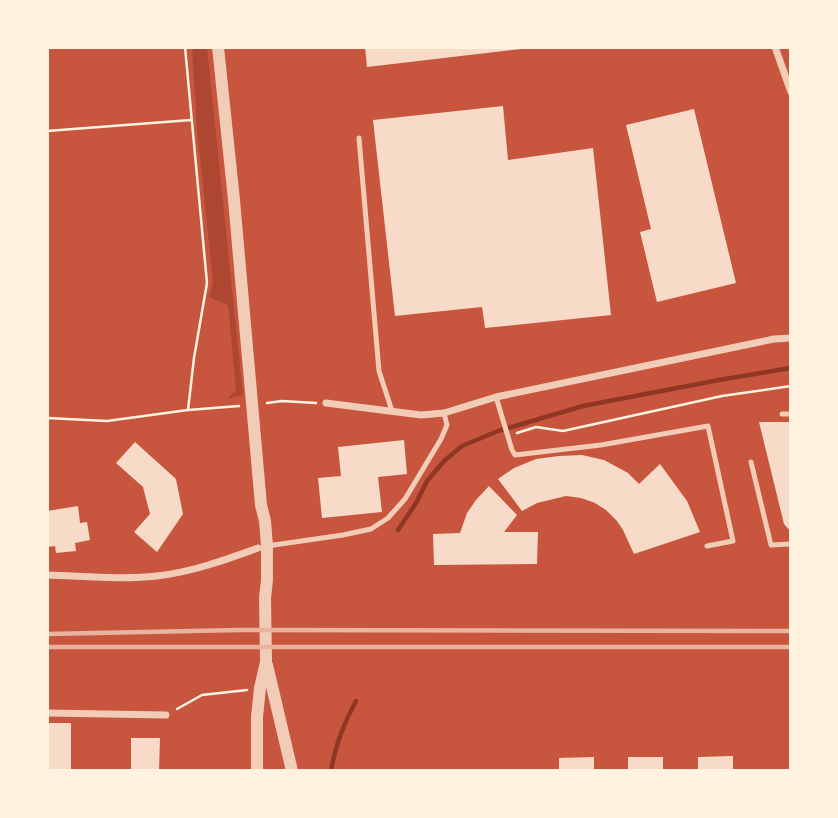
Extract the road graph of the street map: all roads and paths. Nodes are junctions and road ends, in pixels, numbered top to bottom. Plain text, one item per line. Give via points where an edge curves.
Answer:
1 (185, 47) edge
2 (218, 47) edge
3 (775, 47) edge
4 (791, 92) edge
5 (192, 120) junction
6 (47, 131) edge
7 (359, 138) dead end
8 (791, 338) edge
9 (791, 386) edge
10 (496, 397) junction
11 (282, 401) dead end
12 (326, 403) joint
13 (230, 408) dead end
14 (188, 410) junction
15 (392, 411) junction
16 (444, 413) junction
17 (782, 414) dead end
18 (791, 414) edge
19 (47, 418) edge
20 (508, 436) junction
21 (751, 462) dead end
22 (791, 544) edge
23 (707, 546) dead end
24 (262, 547) junction
25 (47, 575) edge
26 (266, 662) junction
27 (260, 688) junction
28 (47, 713) edge
29 (166, 715) joint
30 (257, 771) edge
31 (292, 771) edge

1 - 5 path
2 - 24 street
3 - 4 street
5 - 6 path
5 - 14 path via 207,283
7 - 15 lane via 379,371
8 - 10 street
9 - 20 path via 562,431 536,427
10 - 16 street
10 - 20 lane
11 - 12 path
12 - 15 street
13 - 14 path
14 - 19 path via 107,421
15 - 16 street
16 - 24 lane via 447,425 441,439 405,499 388,518 370,529
17 - 18 lane
20 - 23 lane via 515,455 708,426 733,541
21 - 22 lane via 771,545
24 - 25 street via 213,565 157,576
24 - 26 street
26 - 27 street
26 - 31 street
27 - 29 path via 202,695
27 - 30 street
28 - 29 street

